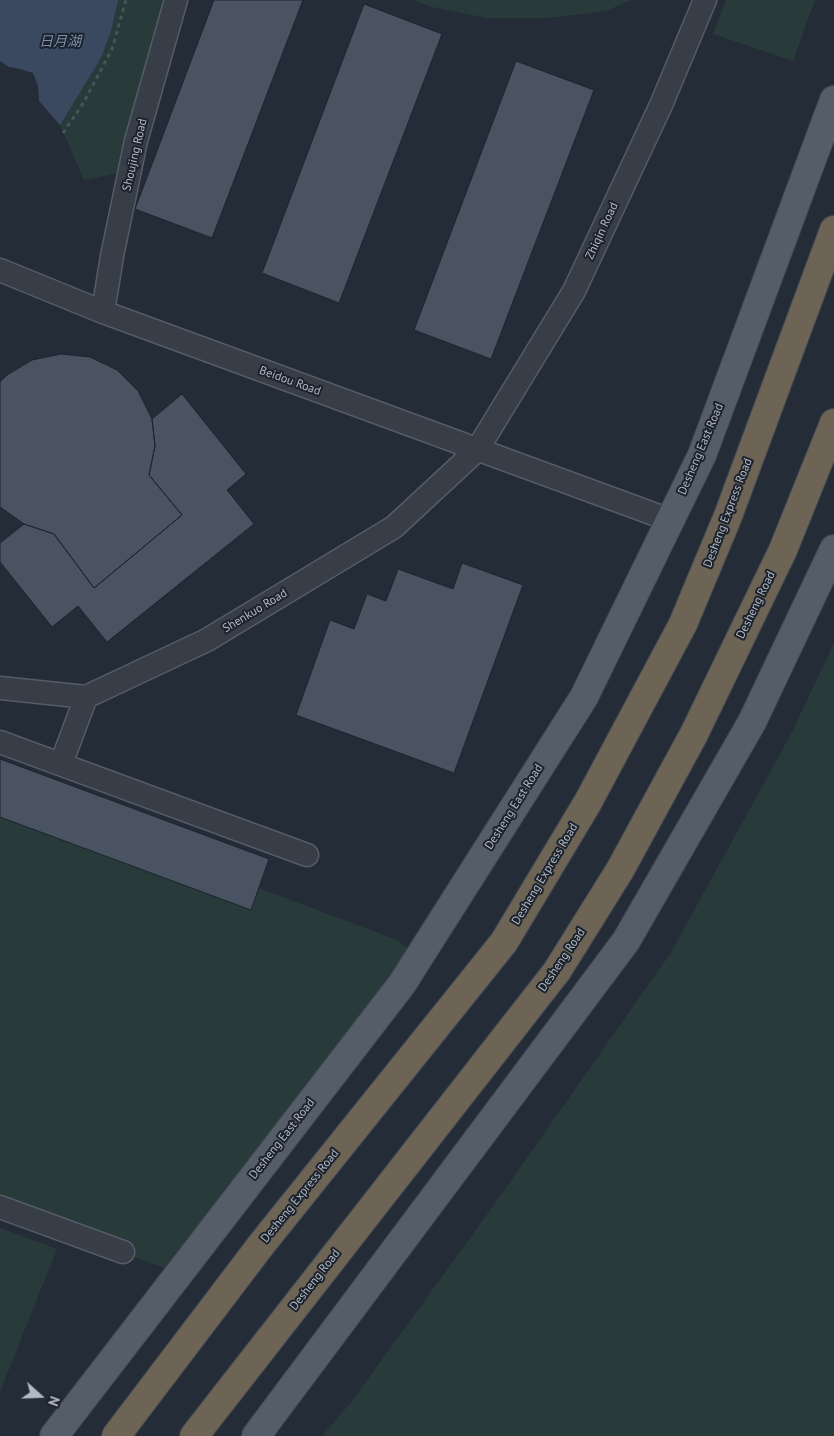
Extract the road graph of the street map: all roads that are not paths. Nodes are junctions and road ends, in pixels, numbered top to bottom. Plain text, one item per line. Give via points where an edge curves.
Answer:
1 (176, 0) edge
2 (705, 0) edge
3 (834, 100) edge
4 (834, 230) edge
5 (0, 270) edge
6 (103, 312) junction
7 (834, 424) edge
8 (477, 450) junction
9 (670, 520) junction
10 (834, 549) edge
11 (0, 688) edge
12 (86, 697) junction
13 (0, 742) edge
14 (61, 764) junction
15 (308, 855) dead end
16 (0, 1207) edge
17 (123, 1252) dead end
18 (54, 1436) edge
19 (116, 1436) edge
20 (194, 1436) edge
21 (256, 1436) edge

1 - 6 street, Shoujing Road via 136,142
2 - 8 street, Zhiqin Road via 661,105 574,291
3 - 9 main road, Desheng East Road via 702,455
4 - 19 highway, Desheng Express Road via 728,516 683,624 588,802 504,942 261,1245
5 - 6 street, Beidou Road
6 - 8 street, Beidou Road
7 - 20 highway, Desheng Road via 783,550 694,734 620,870 557,971
8 - 9 street, Beidou Road
8 - 12 street, Shenkuo Road via 394,527 207,640
9 - 18 main road, Desheng East Road via 584,697 402,984
10 - 21 main road via 752,722 626,941
11 - 12 street
12 - 14 street
13 - 14 street
14 - 15 street
16 - 17 street

